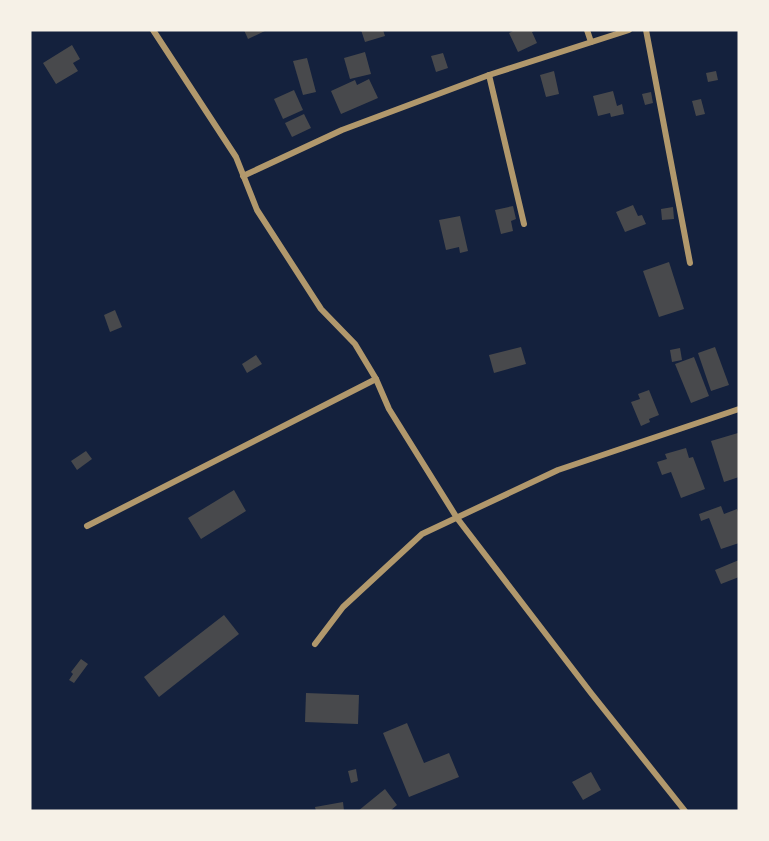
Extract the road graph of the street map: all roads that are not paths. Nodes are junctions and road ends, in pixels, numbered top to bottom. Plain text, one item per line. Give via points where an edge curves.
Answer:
1 (153, 30) edge
2 (587, 30) edge
3 (629, 30) edge
4 (646, 30) edge
5 (591, 42) junction
6 (489, 75) junction
7 (243, 176) junction
8 (524, 224) dead end
9 (690, 263) dead end
10 (376, 379) junction
11 (739, 410) edge
12 (457, 518) junction
13 (87, 525) dead end
14 (315, 644) dead end
15 (685, 811) edge

1 - 7 street via 236,157
2 - 5 street
3 - 5 street
4 - 9 street
5 - 6 street
6 - 7 street via 342,130
6 - 8 street
7 - 10 street via 257,210 321,309 355,344
10 - 12 street via 389,409
10 - 13 street
11 - 12 street via 558,470
12 - 14 street via 422,534 343,607
12 - 15 street

